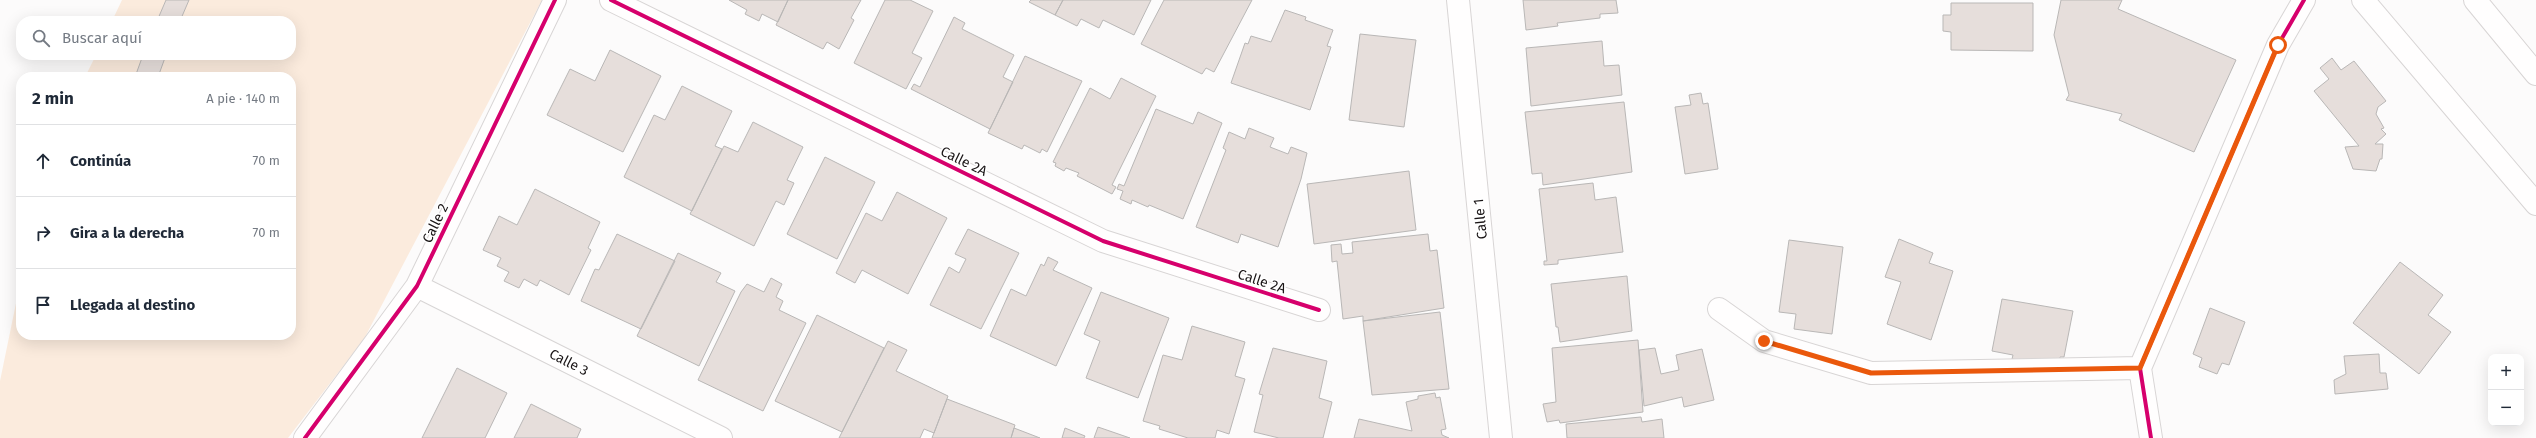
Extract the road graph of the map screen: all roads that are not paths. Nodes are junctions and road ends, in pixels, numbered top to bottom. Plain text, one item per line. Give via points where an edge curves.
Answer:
1 (555, 0) edge
2 (611, 0) edge
3 (1458, 0) edge
4 (2304, 0) edge
5 (2363, 0) edge
6 (2475, 0) edge
7 (2536, 74) edge
8 (2535, 206) edge
9 (417, 286) junction
10 (1720, 309) dead end
11 (1319, 310) dead end
12 (2140, 368) junction
13 (305, 438) edge
14 (721, 438) edge
15 (1501, 438) edge
16 (2152, 438) edge

1 - 9 main road, Calle 2
2 - 11 main road, Calle 2A via 1103,241
3 - 15 main road, Calle 1
4 - 12 main road via 2278,45
5 - 8 main road
6 - 7 main road
9 - 13 main road, Calle 2
9 - 14 main road, Calle 3
10 - 12 main road via 1764,341 1871,373
12 - 16 main road

